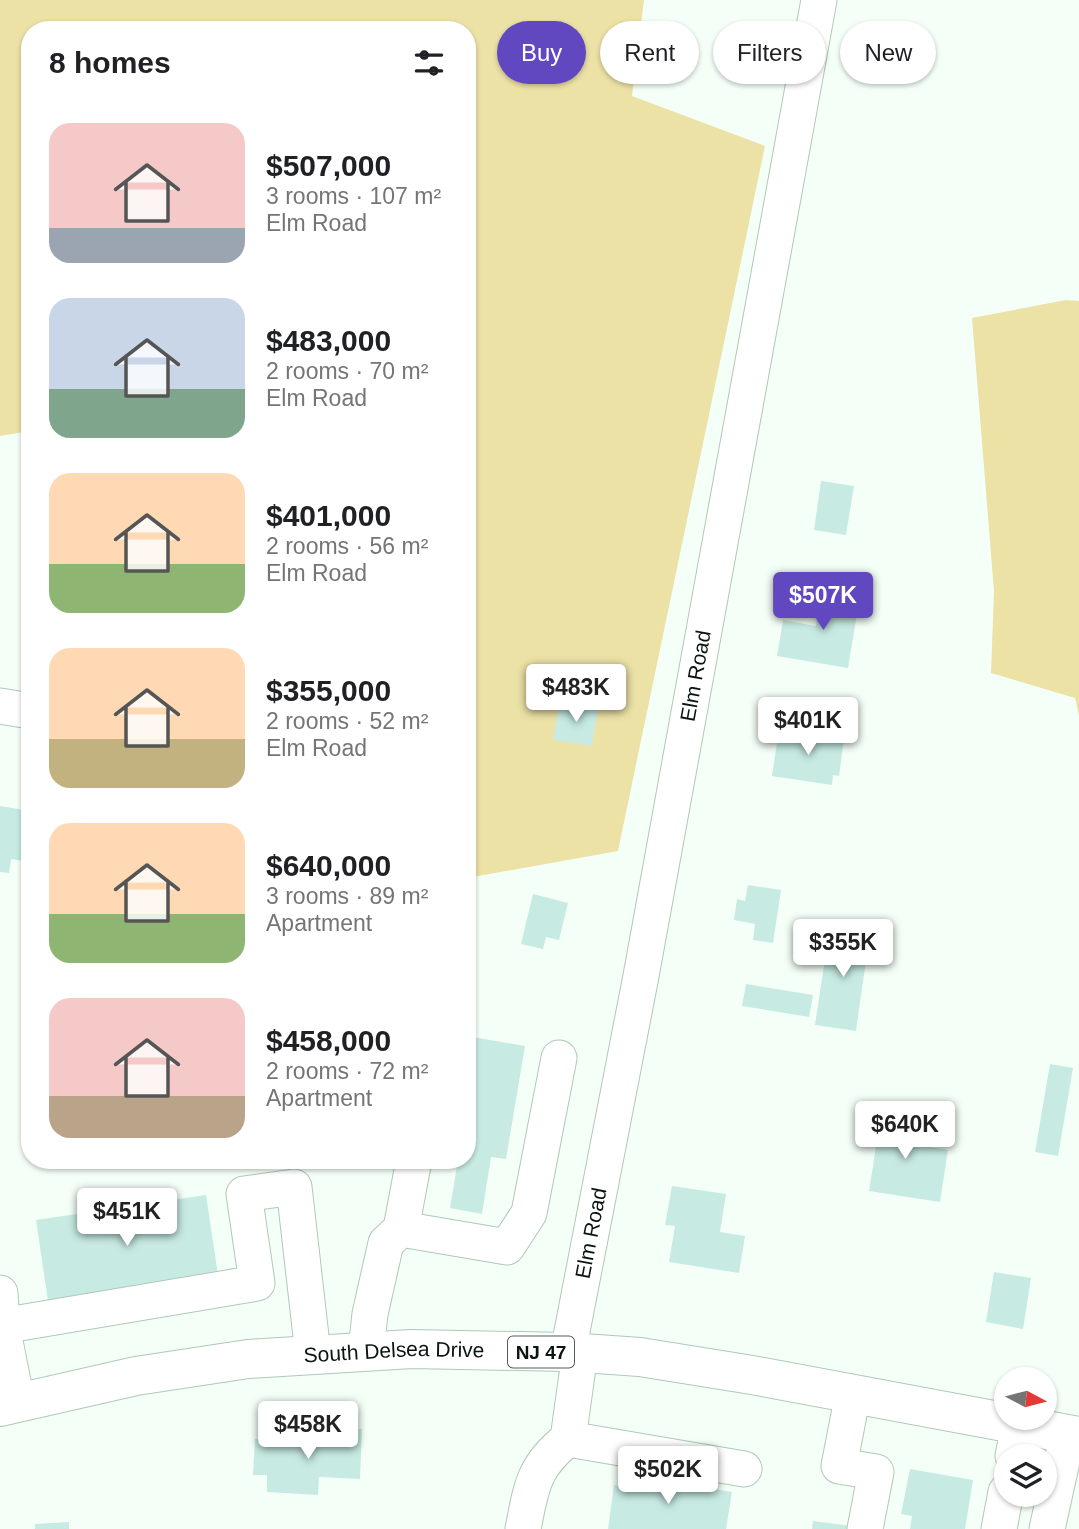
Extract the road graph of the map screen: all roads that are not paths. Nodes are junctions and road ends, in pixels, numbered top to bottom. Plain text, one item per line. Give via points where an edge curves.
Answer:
1 (819, 0) edge
2 (0, 706) edge
3 (21, 710) edge
4 (559, 1058) dead end
5 (412, 1169) edge
6 (401, 1228) junction
7 (306, 1277) junction
8 (257, 1283) junction
9 (1, 1310) edge
10 (366, 1350) junction
11 (574, 1353) junction
12 (313, 1354) junction
13 (853, 1394) junction
14 (9, 1405) edge
15 (1074, 1435) edge
16 (568, 1440) junction
17 (1016, 1440) edge
18 (744, 1469) dead end
19 (1003, 1507) edge
20 (1060, 1509) edge
21 (523, 1529) edge
22 (864, 1529) edge
23 (999, 1529) edge

1 - 11 street, Elm Road
2 - 3 street
4 - 6 street via 529,1213 507,1247
5 - 6 street
6 - 10 street via 386,1243
7 - 8 street
7 - 8 street via 294,1187 244,1194
7 - 12 street
8 - 9 street
9 - 14 street
10 - 11 main road, South Delsea Drive / NJ 47
10 - 12 main road, South Delsea Drive / NJ 47
11 - 13 main road, South Delsea Drive / NJ 47 via 639,1357
11 - 16 street, Elm Road
12 - 14 main road, South Delsea Drive / NJ 47 via 136,1376
13 - 17 main road, South Delsea Drive / NJ 47
13 - 22 street via 839,1466 876,1472
15 - 17 main road, South Delsea Drive / NJ 47
15 - 20 street
16 - 18 street
16 - 21 street via 551,1453 532,1480
19 - 23 street

